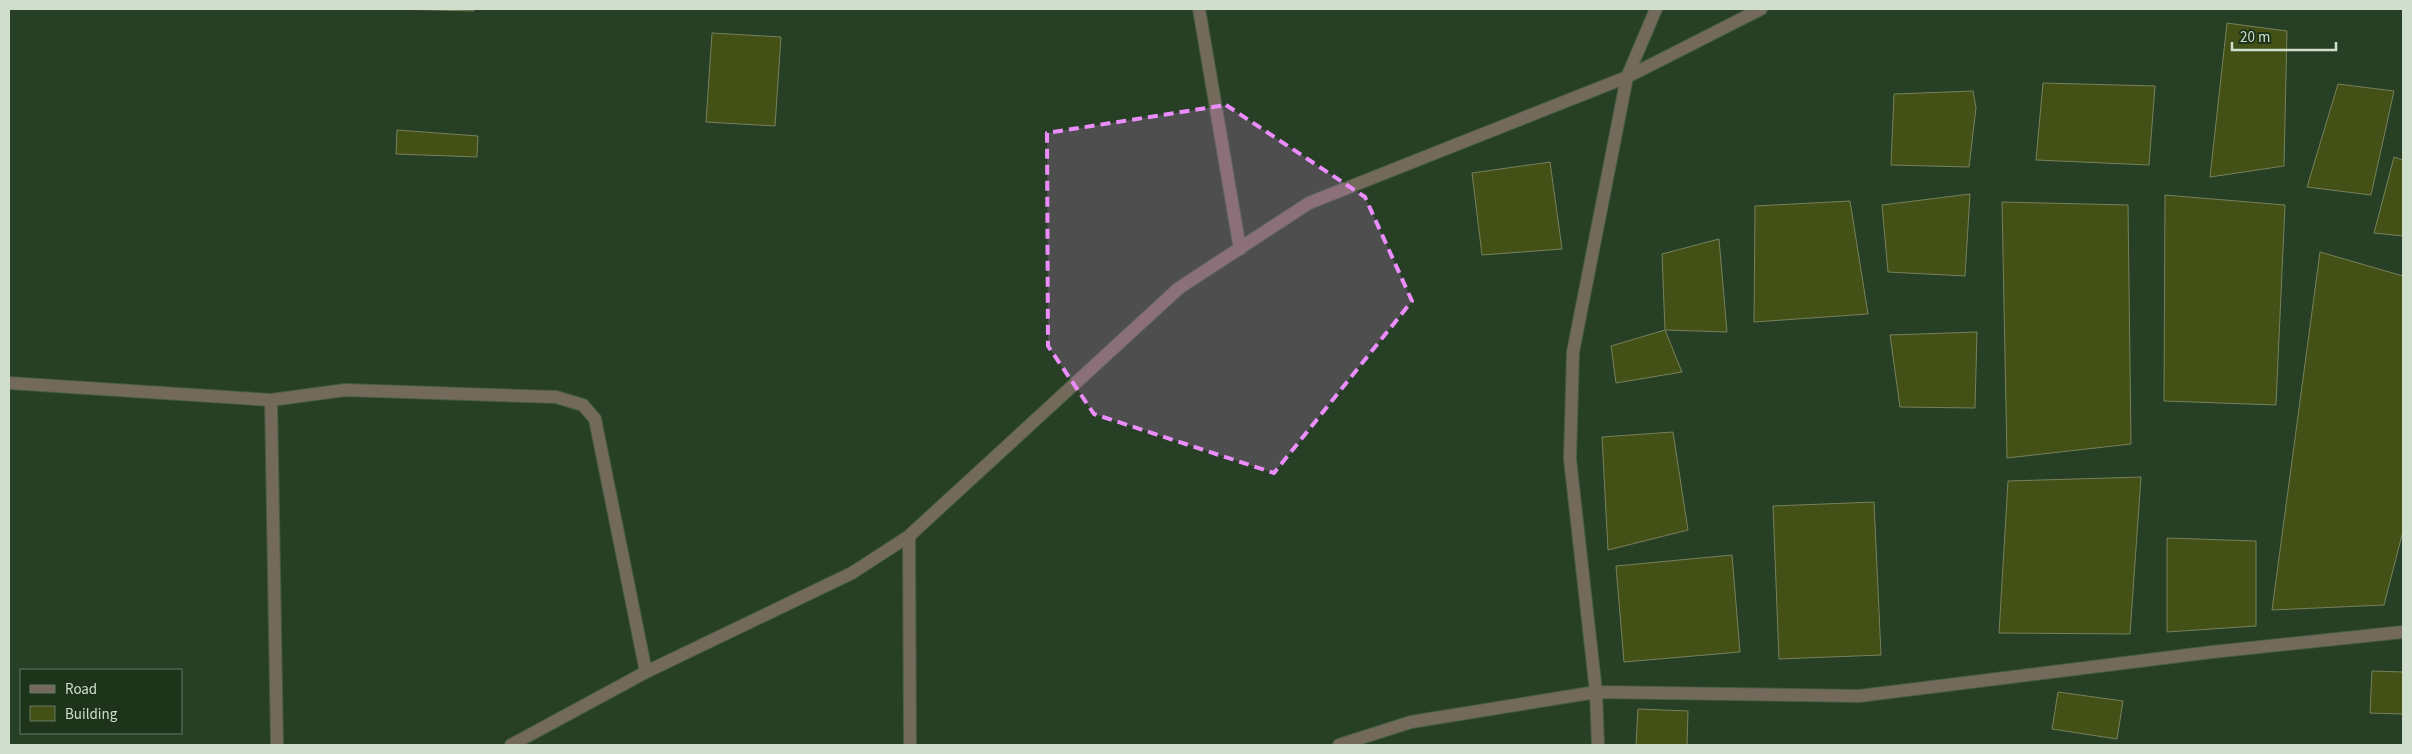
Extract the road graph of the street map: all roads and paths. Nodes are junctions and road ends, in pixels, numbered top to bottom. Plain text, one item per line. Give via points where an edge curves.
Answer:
1 (1199, 9) edge
2 (1656, 9) edge
3 (1761, 9) edge
4 (1627, 77) junction
5 (1240, 249) junction
6 (9, 383) edge
7 (271, 400) junction
8 (909, 536) junction
9 (2403, 632) edge
10 (646, 672) junction
11 (1596, 692) junction
12 (277, 745) edge
13 (511, 745) edge
14 (910, 745) edge
15 (1339, 745) edge
16 (1598, 745) edge

1 - 5 street
2 - 4 street
3 - 4 street
4 - 5 street via 1309,203
4 - 11 street via 1573,352 1570,459
5 - 8 street via 1179,288
6 - 7 street
7 - 10 street via 345,390 556,397 583,405 595,419
7 - 12 street
8 - 10 street via 852,574
8 - 14 street
9 - 11 street via 1859,696
10 - 13 street
11 - 15 street via 1411,722
11 - 16 street

